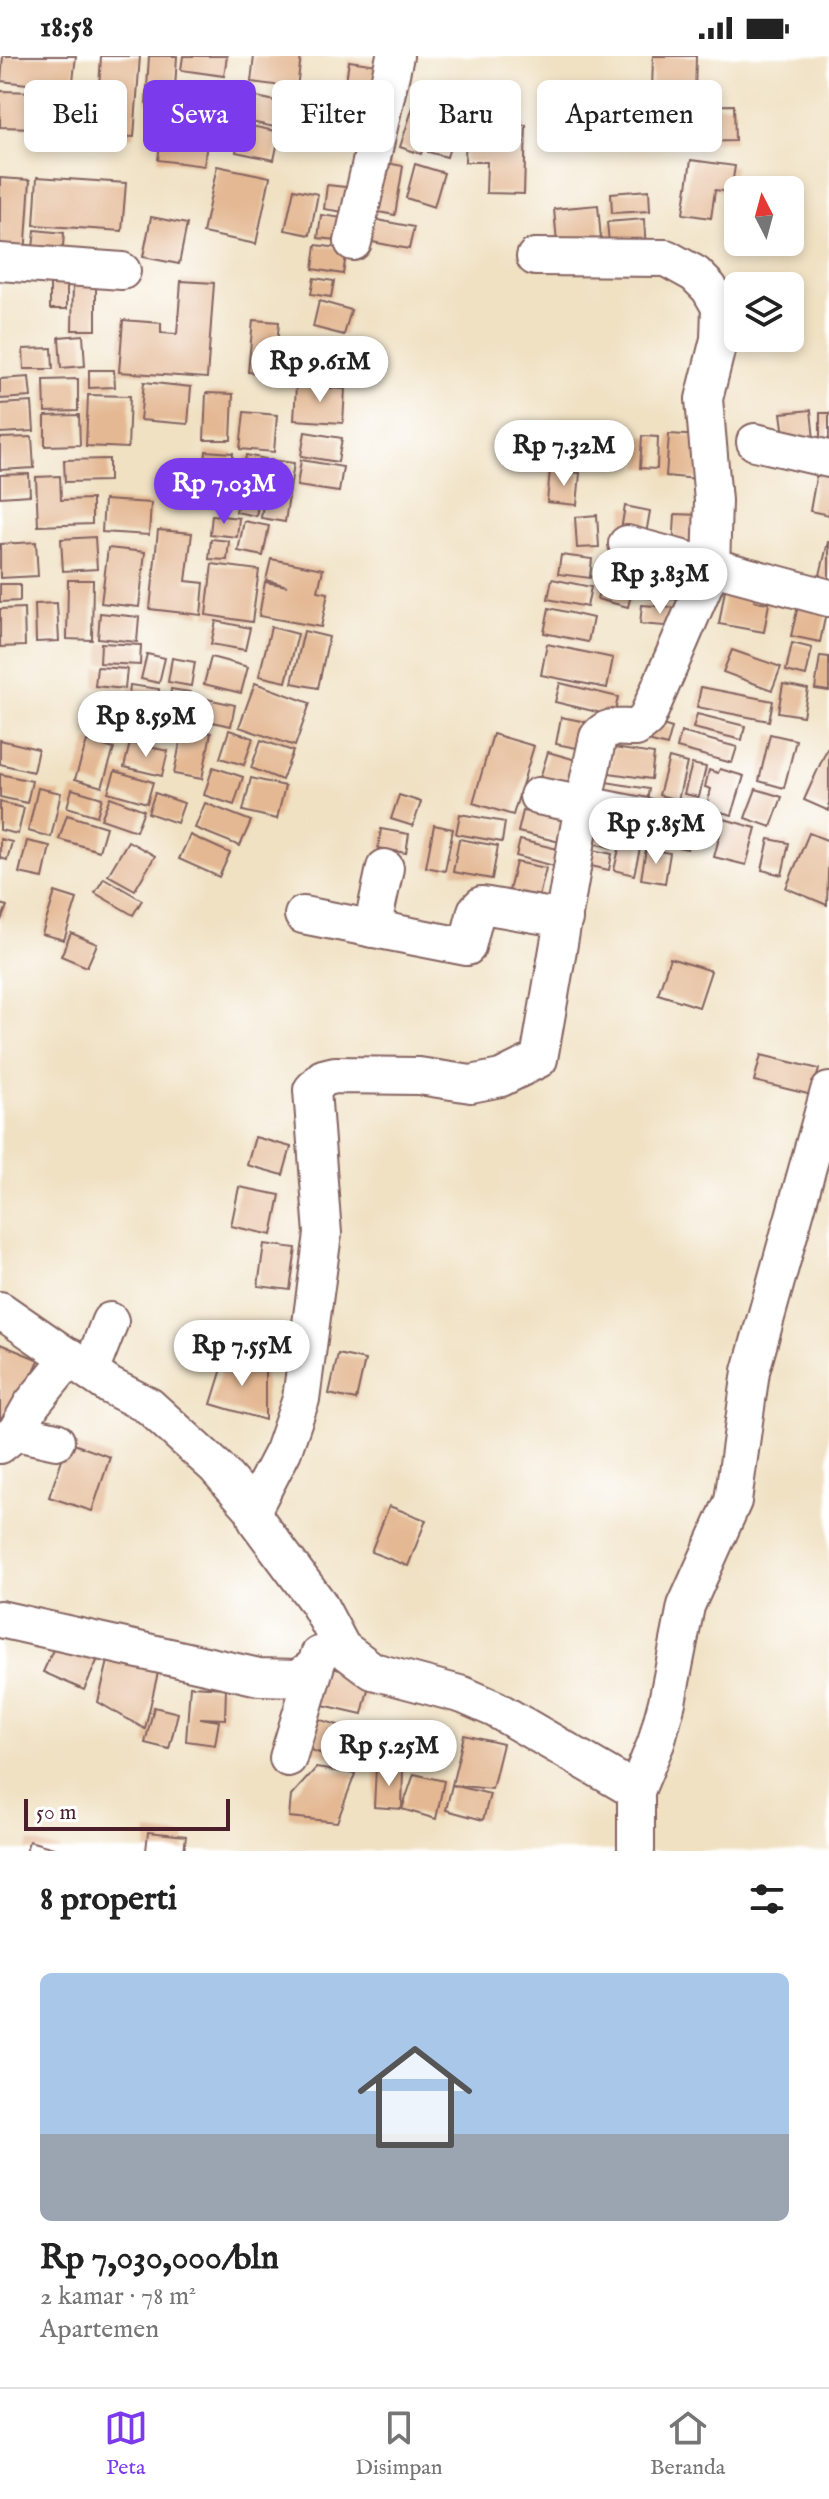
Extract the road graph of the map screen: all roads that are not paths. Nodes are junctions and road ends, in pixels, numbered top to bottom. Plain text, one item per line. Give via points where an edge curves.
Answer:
1 (395, 56) edge
2 (353, 242) dead end
3 (535, 257) dead end
4 (0, 262) edge
5 (122, 271) dead end
6 (755, 442) dead end
7 (829, 459) edge
8 (627, 544) dead end
9 (711, 569) junction
10 (829, 598) edge
11 (538, 796) dead end
12 (583, 805) junction
13 (646, 817) dead end
14 (385, 868) dead end
15 (303, 915) dead end
16 (564, 919) junction
17 (372, 929) junction
18 (829, 1091) edge
19 (0, 1310) edge
20 (110, 1321) dead end
21 (80, 1364) junction
22 (8, 1438) edge
23 (56, 1441) dead end
24 (253, 1509) junction
25 (0, 1619) edge
26 (330, 1627) junction
27 (314, 1667) junction
28 (288, 1758) dead end
29 (636, 1791) junction
30 (636, 1851) edge

1 - 2 street
3 - 9 street via 666,258 695,274 720,307 719,339 704,399 713,501
4 - 5 street
6 - 7 street
8 - 9 street
9 - 10 street
9 - 12 street via 646,720 636,728 604,730 598,737
11 - 12 street
12 - 13 street
12 - 16 street
14 - 17 street
15 - 17 street
16 - 17 street via 482,905 467,947
16 - 24 street via 539,1059 501,1078 471,1084 419,1076 335,1075 323,1078 312,1090 323,1234 301,1399 283,1451
18 - 29 street via 751,1371 733,1501 686,1606 664,1715
19 - 21 street
20 - 21 street
21 - 22 street via 32,1404
21 - 24 street via 149,1406
22 - 23 street
24 - 26 street
25 - 27 street via 259,1677 298,1678
26 - 27 street
26 - 29 street via 342,1648 373,1671 495,1709
27 - 28 street
29 - 30 street

